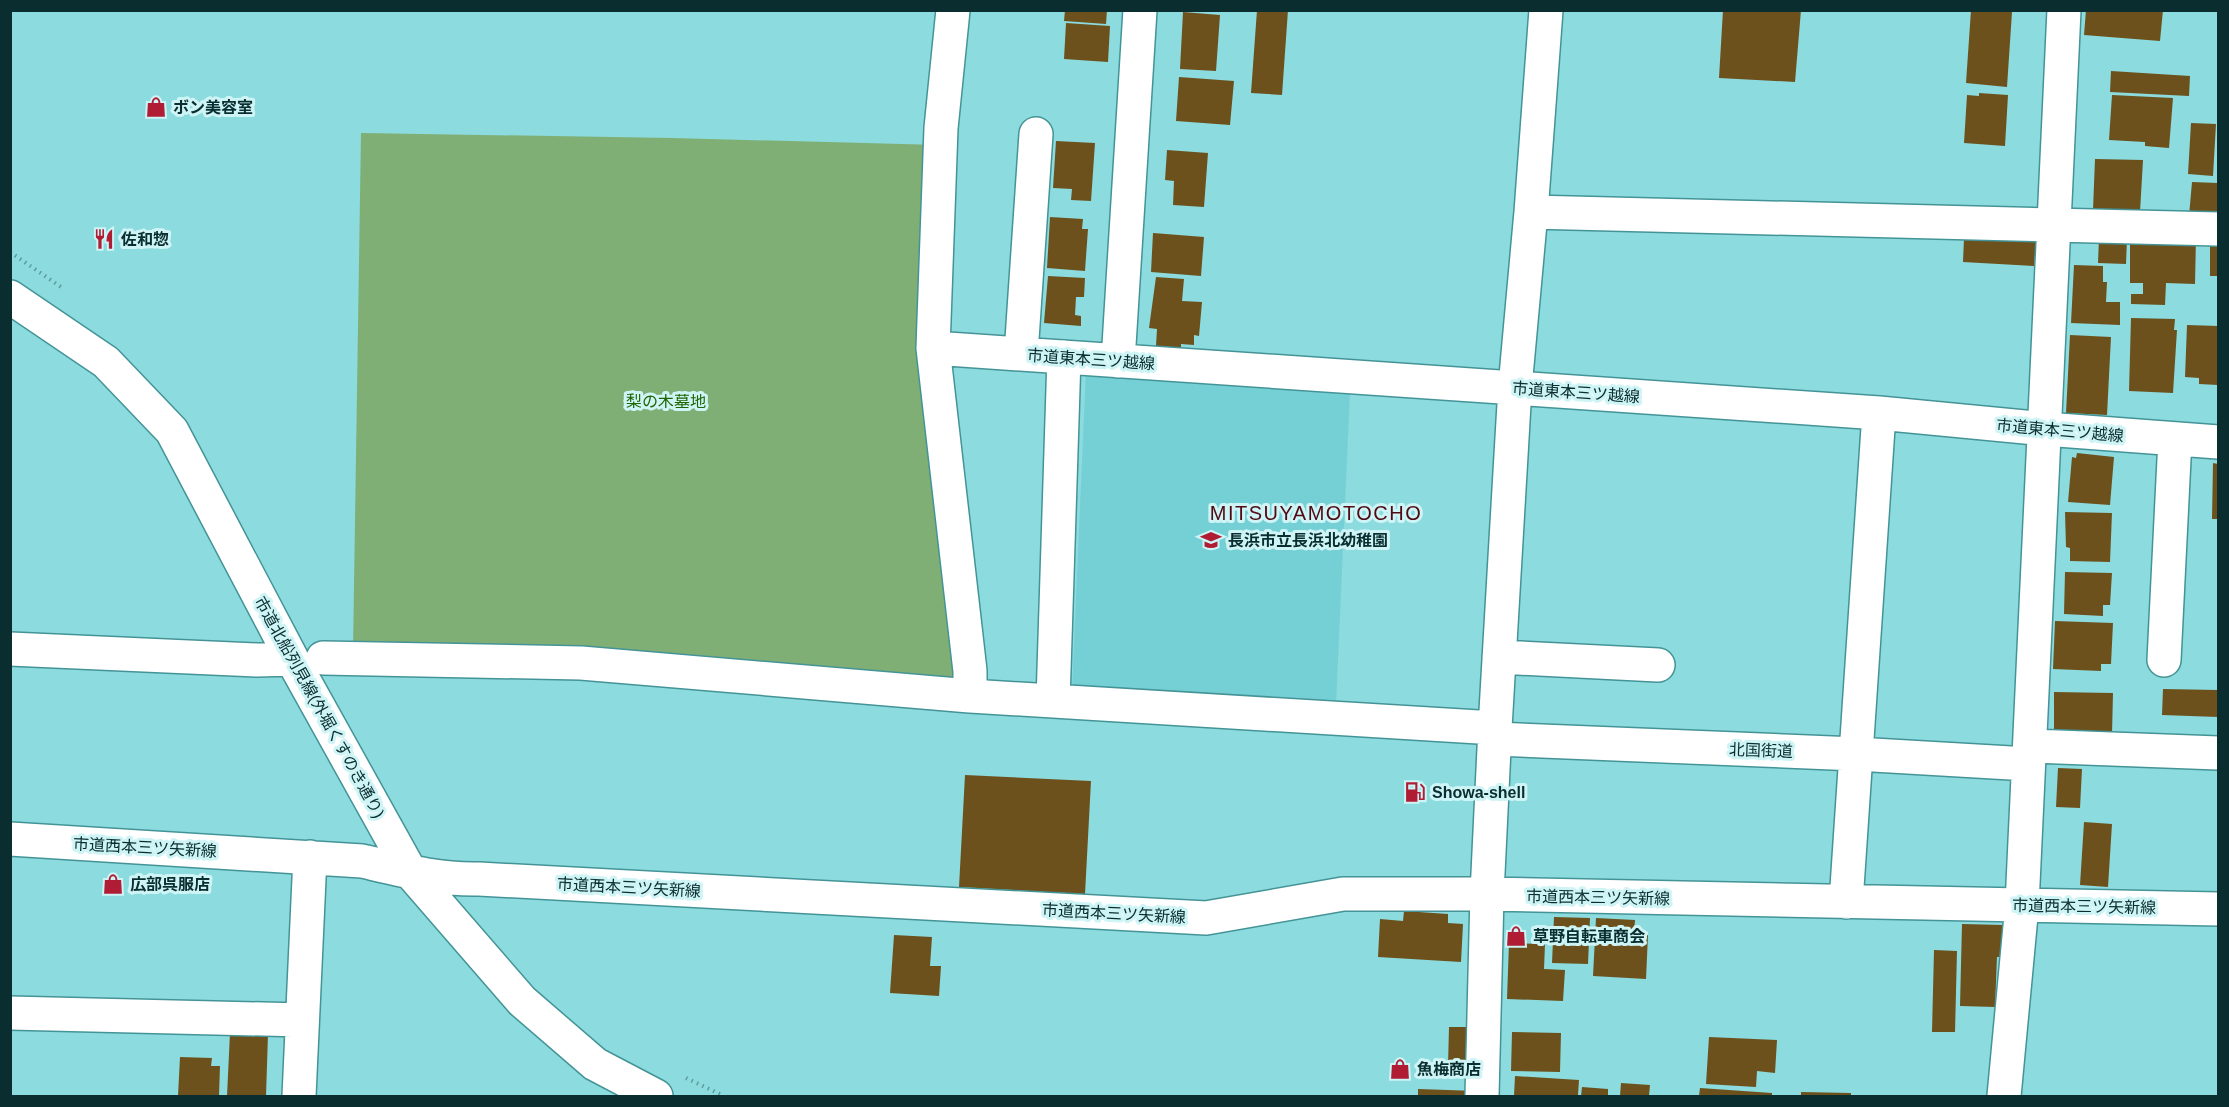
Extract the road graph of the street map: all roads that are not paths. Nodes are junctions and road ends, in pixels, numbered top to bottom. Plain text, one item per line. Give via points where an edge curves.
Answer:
1 (953, 10) edge
2 (1140, 10) edge
3 (1546, 10) edge
4 (2064, 10) edge
5 (1036, 134) dead end
6 (1531, 212) junction
7 (2053, 225) junction
8 (2218, 229) edge
9 (10, 297) edge
10 (933, 348) junction
11 (1021, 354) junction
12 (1064, 357) junction
13 (1118, 361) junction
14 (1515, 387) junction
15 (1879, 413) junction
16 (2045, 429) junction
17 (2175, 439) junction
18 (2218, 442) edge
19 (10, 649) edge
20 (1499, 657) junction
21 (308, 658) junction
22 (2164, 660) dead end
23 (1658, 665) dead end
24 (970, 696) junction
25 (1053, 701) junction
26 (1495, 733) junction
27 (2218, 753) edge
28 (1856, 754) junction
29 (2029, 755) junction
30 (10, 839) edge
31 (310, 857) junction
32 (411, 873) junction
33 (1487, 894) junction
34 (1845, 902) junction
35 (2022, 905) junction
36 (2218, 909) edge
37 (10, 1013) edge
38 (302, 1020) junction
39 (298, 1096) edge
40 (656, 1096) edge
41 (1482, 1096) edge
42 (2004, 1096) edge

1 - 10 street via 941,128
2 - 13 street
3 - 6 street
4 - 7 street
5 - 11 street
6 - 7 street
6 - 14 street
7 - 8 street
7 - 16 street
9 - 21 street, 市道北船列見線(外堀くすのき通り) via 106,362 172,431
10 - 11 street, 市道東本三ツ越線
10 - 24 street
11 - 12 street, 市道東本三ツ越線
12 - 13 street, 市道東本三ツ越線
12 - 25 street
13 - 14 street, 市道東本三ツ越線
14 - 15 street, 市道東本三ツ越線
14 - 20 street
15 - 16 street, 市道東本三ツ越線
15 - 28 street
16 - 17 street, 市道東本三ツ越線
16 - 29 street
17 - 18 street, 市道東本三ツ越線
17 - 22 street
19 - 21 street, 北国街道 via 257,660
20 - 23 street
20 - 26 street
21 - 24 street, 北国街道 via 581,663
21 - 32 street, 市道北船列見線(外堀くすのき通り)
24 - 25 street, 北国街道
25 - 26 street, 北国街道
26 - 28 street, 北国街道
26 - 33 street
27 - 29 street, 北国街道
28 - 29 street, 北国街道
28 - 34 street
29 - 35 street
30 - 31 street, 市道西本三ツ矢新線
31 - 32 street, 市道西本三ツ矢新線 via 362,861
31 - 38 street
32 - 33 street, 市道西本三ツ矢新線 via 455,879 1206,918 1343,894
32 - 40 street, 市道北船列見線(外堀くすのき通り) via 522,1001 595,1064
33 - 34 street, 市道西本三ツ矢新線
33 - 41 street
34 - 35 street, 市道西本三ツ矢新線
35 - 36 street, 市道西本三ツ矢新線
35 - 42 street
37 - 38 street
38 - 39 street

